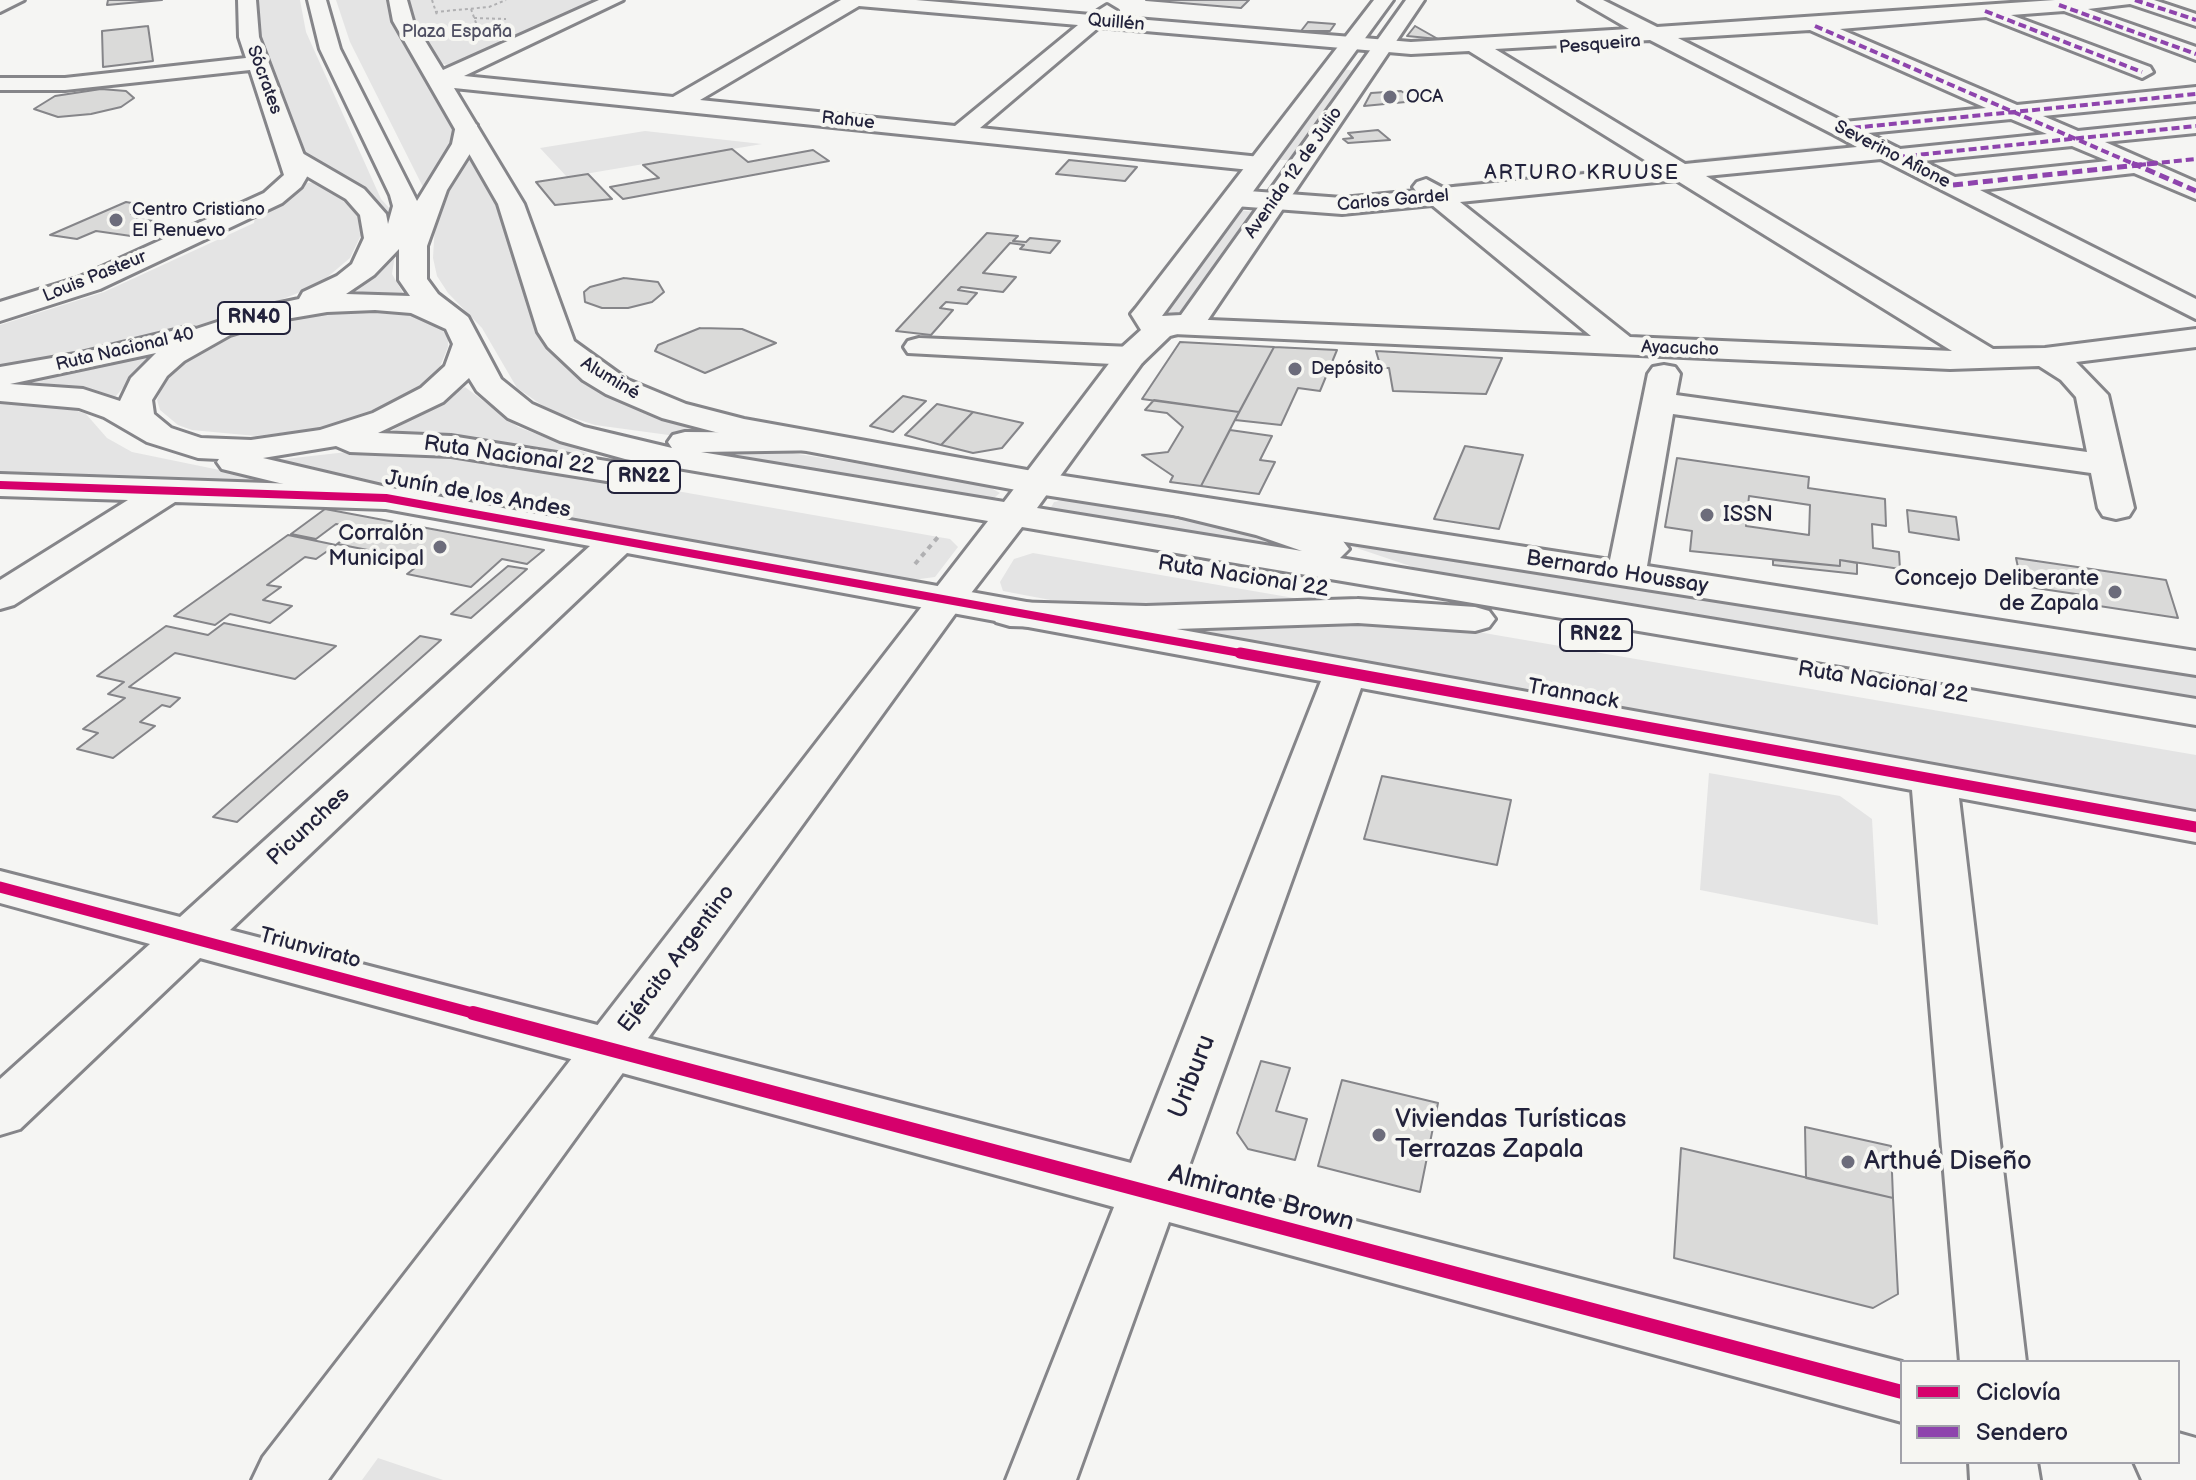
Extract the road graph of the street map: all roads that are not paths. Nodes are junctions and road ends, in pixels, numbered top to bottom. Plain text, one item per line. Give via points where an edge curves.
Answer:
1 (15, 0) edge
2 (247, 0) edge
3 (317, 0) edge
4 (398, 0) edge
5 (614, 0) edge
6 (854, 0) edge
7 (1120, 0) edge
8 (1384, 0) edge
9 (1415, 0) edge
10 (1588, 0) edge
11 (1907, 0) edge
12 (2125, 0) edge
13 (2135, 0) edge
14 (2059, 5) junction
15 (0, 6) edge
16 (1987, 6) edge
17 (1818, 12) junction
18 (2196, 20) edge
19 (1094, 21) junction
20 (1858, 21) junction
21 (1649, 31) junction
22 (1481, 49) junction
23 (1346, 50) junction
24 (1378, 53) junction
25 (2196, 54) edge
26 (256, 63) junction
27 (2142, 72) dead end
28 (437, 80) junction
29 (0, 84) edge
30 (2196, 94) edge
31 (679, 103) junction
32 (2014, 112) junction
33 (465, 125) junction
34 (2196, 126) edge
35 (961, 133) junction
36 (1851, 134) junction
37 (2075, 139) junction
38 (1891, 154) junction
39 (293, 158) junction
40 (2196, 159) edge
41 (1260, 164) junction
42 (1670, 165) junction
43 (2136, 165) junction
44 (1953, 185) junction
45 (1430, 190) junction
46 (1240, 191) junction
47 (2196, 191) edge
48 (1278, 195) junction
49 (406, 206) junction
50 (413, 248) junction
51 (364, 270) junction
52 (0, 295) edge
53 (51, 297) junction
54 (2196, 310) edge
55 (0, 312) edge
56 (262, 315) junction
57 (447, 316) junction
58 (1162, 327) junction
59 (2196, 338) edge
60 (468, 345) junction
61 (919, 347) dead end
62 (1623, 347) junction
63 (1669, 348) junction
64 (1131, 356) junction
65 (2045, 357) junction
66 (1987, 359) junction
67 (0, 376) edge
68 (0, 393) edge
69 (1660, 402) junction
70 (147, 427) junction
71 (572, 434) junction
72 (818, 443) junction
73 (289, 446) junction
74 (198, 448) junction
75 (2106, 465) junction
76 (1038, 483) junction
77 (0, 485) edge
78 (170, 489) junction
79 (386, 498) junction
80 (1183, 506) junction
81 (2116, 508) dead end
82 (1004, 526) junction
83 (618, 541) junction
84 (1626, 574) junction
85 (928, 585) junction
86 (0, 597) edge
87 (1501, 608) junction
88 (1010, 614) junction
89 (2196, 663) edge
90 (1345, 674) junction
91 (2196, 712) edge
92 (2196, 735) edge
93 (1934, 780) junction
94 (2196, 827) edge
95 (0, 887) edge
96 (190, 938) junction
97 (609, 1050) junction
98 (0, 1113) edge
99 (1149, 1192) junction
100 (1993, 1360) edge
101 (1900, 1391) edge
102 (2175, 1464) edge
103 (2196, 1470) edge
104 (287, 1480) edge
105 (1041, 1480) edge

1 - 15 street
2 - 26 street, Sócrates
3 - 49 street via 330,49
4 - 28 street, Aluminé via 403,21
5 - 28 street
6 - 19 street, Quillén
6 - 31 street
7 - 19 street
8 - 23 street, Avenida 12 de Julio
9 - 24 street, Avenida 12 de Julio
10 - 21 street, Severino Afione
11 - 17 street, Pesqueira
12 - 14 street, Pesqueira
13 - 18 street
14 - 16 street, Pesqueira
14 - 25 street
16 - 20 street, Pesqueira
16 - 27 street
17 - 20 street, Pesqueira
17 - 21 street, Pesqueira
17 - 21 street, Pesqueira
17 - 32 street
19 - 23 street, Quillén
19 - 35 street
20 - 21 street, Pesqueira
21 - 22 street, Pesqueira
21 - 36 street, Severino Afione
22 - 24 street, Pesqueira
22 - 42 street
23 - 24 street, Quillén
23 - 41 street, Avenida 12 de Julio
24 - 48 street, Avenida 12 de Julio
26 - 29 street via 65,84
26 - 39 street, Sócrates
28 - 31 street, Rahue
28 - 33 street, Aluminé
30 - 32 street, Carlos Gardel
31 - 35 street, Rahue
32 - 36 street, Carlos Gardel
32 - 37 street
33 - 50 street via 464,144 434,190
33 - 72 street, Aluminé via 521,228 553,332 578,361 617,387 674,411
34 - 37 street, Carlos Gardel
35 - 41 street, Rahue
36 - 38 street, Severino Afione
36 - 42 street, Carlos Gardel
37 - 38 street, Carlos Gardel
37 - 43 street
38 - 42 street, Carlos Gardel
38 - 44 street, Severino Afione
39 - 51 street via 355,194 373,214 377,238
39 - 53 street, Louis Pasteur via 296,175 273,198
40 - 43 street
41 - 46 street, Avenida 12 de Julio
42 - 45 street, Carlos Gardel
42 - 66 street
43 - 44 street
43 - 47 street
44 - 54 street, Severino Afione
45 - 48 street, Carlos Gardel via 1342,206
45 - 62 street
46 - 48 street, Carlos Gardel
46 - 58 street, Avenida 12 de Julio via 1144,317
48 - 58 street, Avenida 12 de Julio via 1192,321
49 - 50 street
49 - 51 street, Ruta Nacional 40 / RN40 via 398,234
50 - 57 street via 418,290
51 - 56 street, Ruta Nacional 40 / RN40 via 329,292
52 - 53 street
53 - 55 street, Louis Pasteur
56 - 57 street, RN40 via 375,301 417,305
56 - 67 street, Ruta Nacional 40 / RN40 via 126,353
56 - 70 street, RN40 via 194,341 156,369 136,400
57 - 60 street, Ruta Nacional 22
58 - 62 street, Ayacucho
58 - 64 street, Avenida 12 de Julio
59 - 65 street, Ayacucho
60 - 71 street, Ruta Nacional 22 / RN22 via 488,384 503,399 543,424
60 - 73 street via 459,370 410,408 358,430
61 - 64 street
62 - 63 street, Ayacucho
63 - 66 street, Ayacucho
63 - 69 street
64 - 76 street, Avenida 12 de Julio
65 - 66 street, Ayacucho
65 - 75 street via 2072,373 2092,395
68 - 70 street, Ruta Nacional 40 via 83,399
69 - 75 street
69 - 84 street
70 - 74 street, Ruta Nacional 40
71 - 72 street via 657,442
71 - 82 street, Ruta Nacional 22 / RN22 via 717,469
72 - 76 street, Aluminé
73 - 74 street
73 - 82 street, Ruta Nacional 22 / RN22 via 377,441 463,447
74 - 79 street, Ruta Nacional 40 via 271,473
75 - 81 street
76 - 80 street, Bernardo Houssay
76 - 82 street, Avenida 12 de Julio
77 - 78 street, Junín de los Andes
78 - 79 street, Junín de los Andes
78 - 86 street
79 - 83 street, Junín de los Andes
80 - 84 street, Bernardo Houssay
80 - 87 street via 1269,527
82 - 85 street, Ejército Argentino
82 - 87 street, Ruta Nacional 22 / RN22
83 - 85 street, Junín de los Andes
83 - 96 street, Picunches
84 - 89 street, Bernardo Houssay
85 - 88 street, Trannack
85 - 97 street, Ejército Argentino
87 - 88 street via 1146,618
87 - 91 street, Ruta Nacional 22 / RN22
87 - 92 street, Ruta Nacional 22 / RN22
88 - 90 street, Trannack
90 - 93 street, Trannack
90 - 99 street, Uriburu
93 - 94 street, Trannack
93 - 100 street
95 - 96 street, Triunvirato
96 - 97 street, Triunvirato
96 - 98 street, Picunches
97 - 99 street, Almirante Brown
97 - 104 street, Ejército Argentino
99 - 101 street, Almirante Brown
99 - 105 street, Uriburu
102 - 103 street

